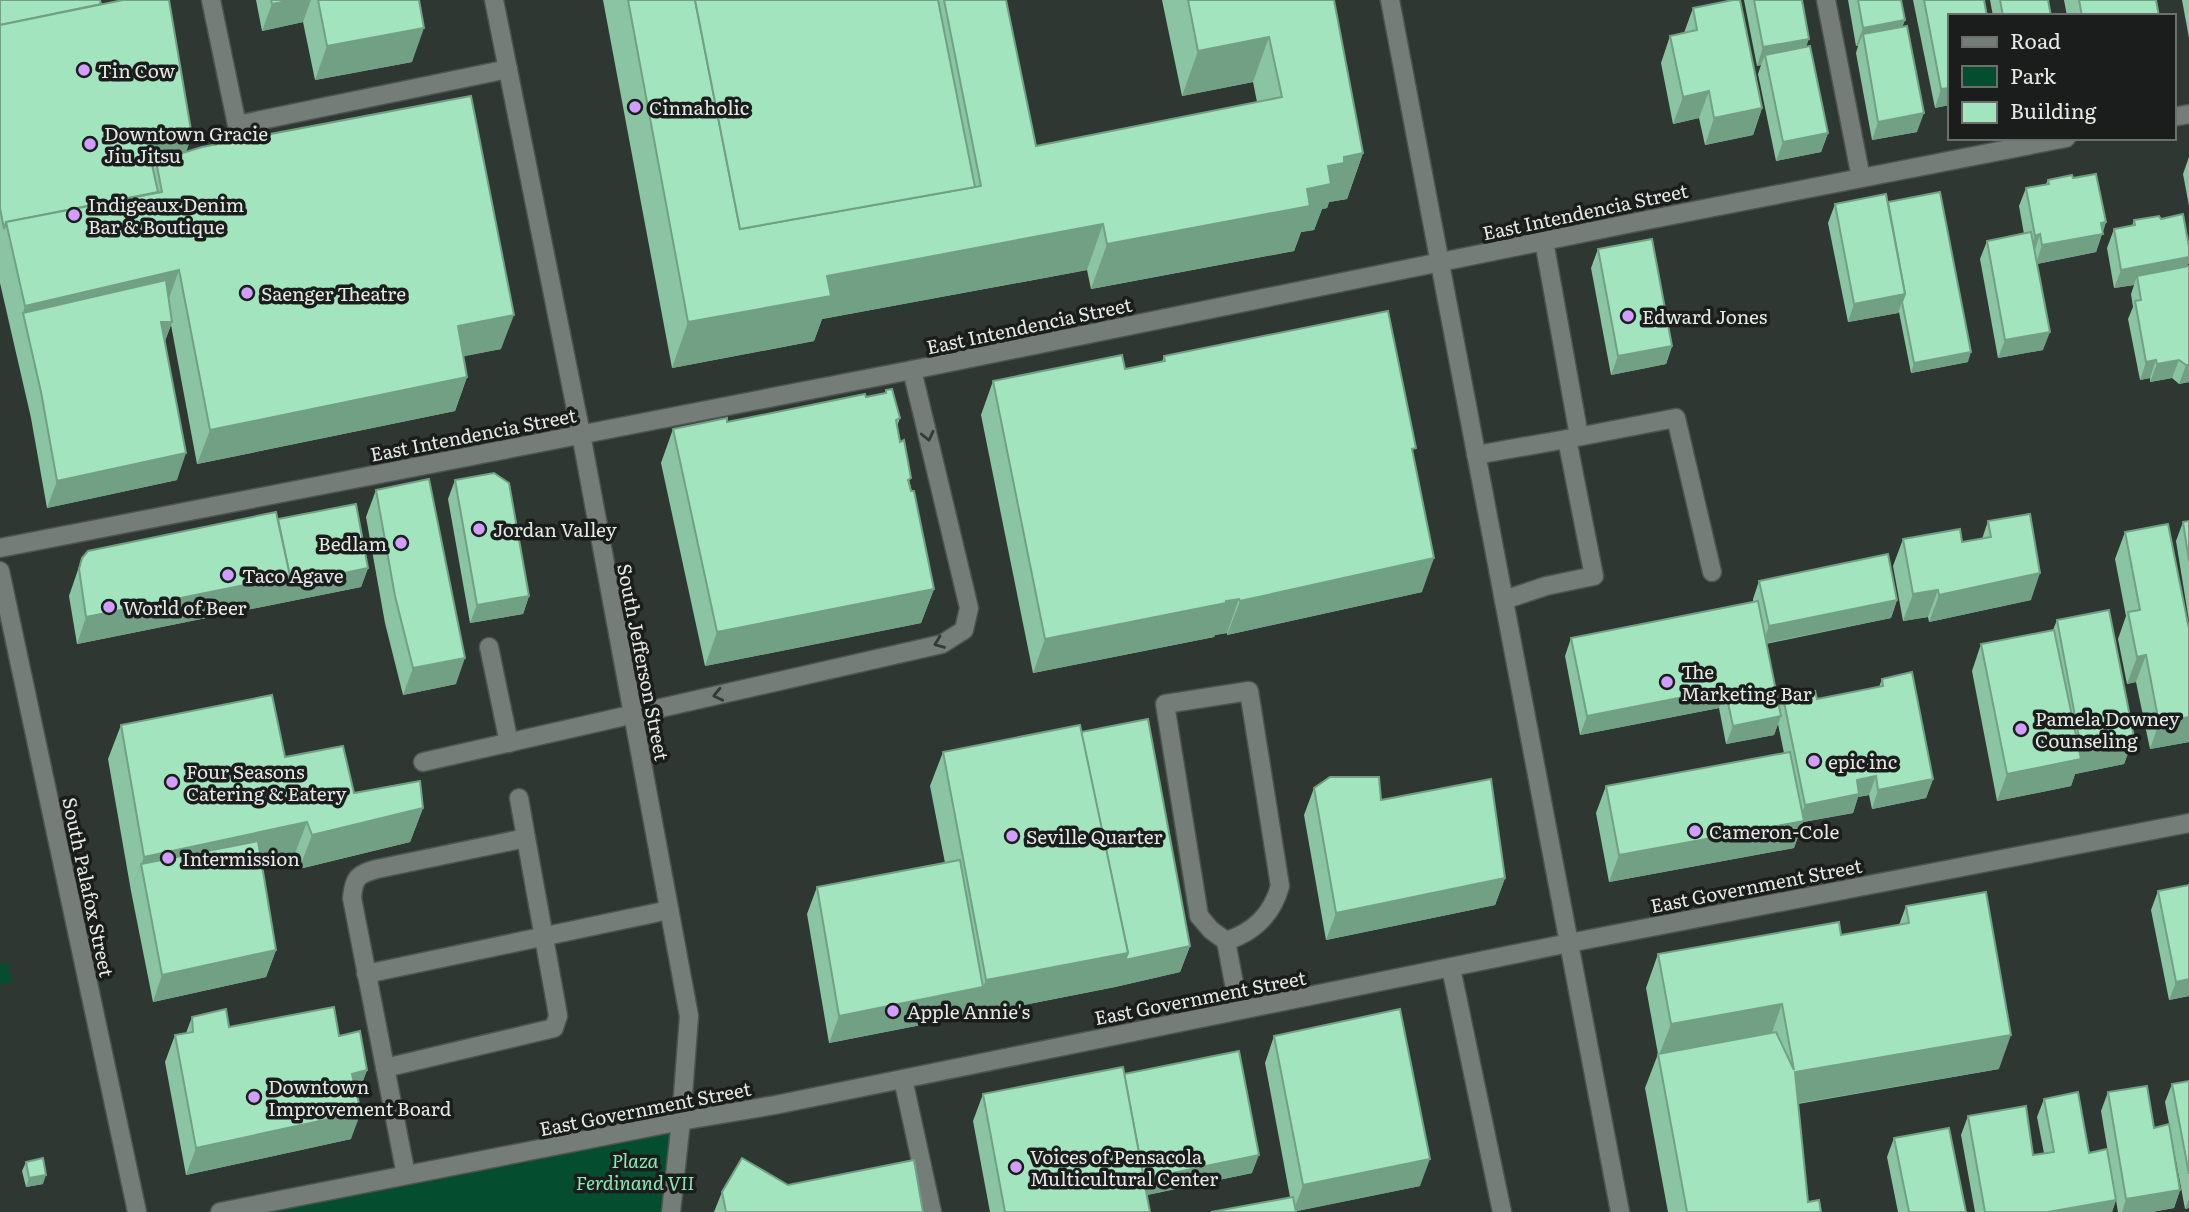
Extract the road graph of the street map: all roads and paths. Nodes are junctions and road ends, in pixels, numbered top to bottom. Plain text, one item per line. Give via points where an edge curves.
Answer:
1 (211, 0) edge
2 (494, 0) edge
3 (1390, 0) edge
4 (1826, 0) edge
5 (508, 69) junction
6 (2056, 140) edge
7 (1861, 178) junction
8 (1544, 241) junction
9 (1440, 262) junction
10 (912, 370) junction
11 (581, 435) junction
12 (1573, 438) junction
13 (1476, 455) junction
14 (0, 548) edge
15 (0, 571) edge
16 (1712, 572) dead end
17 (1504, 600) junction
18 (489, 647) dead end
19 (633, 715) junction
20 (509, 743) junction
21 (423, 762) dead end
22 (519, 798) dead end
23 (2189, 823) edge
24 (526, 838) junction
25 (669, 910) junction
26 (543, 936) junction
27 (1226, 941) junction
28 (1569, 943) junction
29 (1451, 968) junction
30 (366, 974) junction
31 (1239, 1010) junction
32 (385, 1068) junction
33 (904, 1079) junction
34 (681, 1121) junction
35 (406, 1175) junction
36 (137, 1212) edge
37 (220, 1212) edge
38 (671, 1212) edge
39 (932, 1212) edge
40 (1502, 1212) edge
41 (1620, 1212) edge

1 - 5 street via 237,125
2 - 5 street, South Jefferson Street
3 - 9 street
4 - 7 street
5 - 11 street, South Jefferson Street
6 - 7 street, East Intendencia Street
7 - 8 street, East Intendencia Street
8 - 9 street, East Intendencia Street
8 - 12 street
9 - 10 street, East Intendencia Street
9 - 13 street
10 - 11 street, East Intendencia Street
10 -> 19 street via 969,608 964,630 942,645
11 - 14 street, East Intendencia Street
11 - 19 street, South Jefferson Street
12 - 13 street
12 - 16 street via 1676,418
12 - 17 street via 1594,576
13 - 17 street
15 - 36 street, South Palafox Street
17 - 28 street
18 - 20 street
19 - 20 street
19 - 25 street, South Jefferson Street
20 - 21 street
22 - 24 street
23 - 28 street, East Government Street
24 - 26 street
24 - 30 street via 361,873 353,884 352,898
25 - 26 street
25 - 34 street, South Jefferson Street via 688,1016
26 - 30 street
26 - 32 street via 558,1016 554,1028
27 - 27 street via 1199,916 1165,704 1249,691 1280,886 1262,920 1243,936
27 - 31 street
28 - 29 street, East Government Street
28 - 41 street
29 - 31 street, East Government Street
29 - 40 street
30 - 32 street
31 - 33 street, East Government Street
32 - 35 street
33 - 34 street, East Government Street
33 - 39 street
34 - 35 street, East Government Street
34 - 38 street, South Jefferson Street
35 - 37 street, East Government Street

